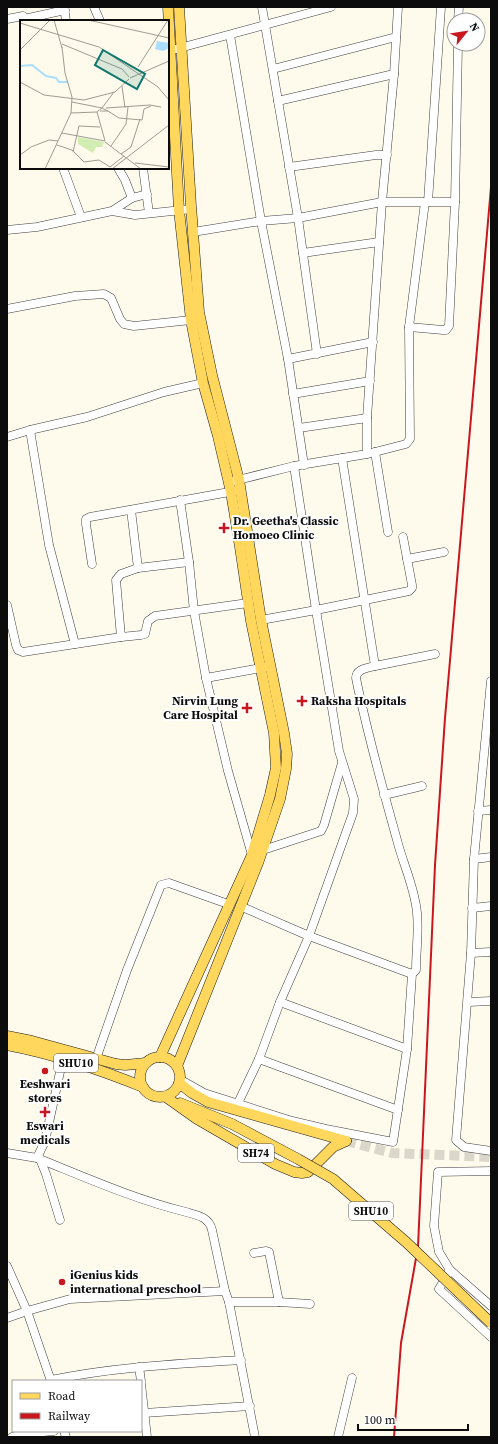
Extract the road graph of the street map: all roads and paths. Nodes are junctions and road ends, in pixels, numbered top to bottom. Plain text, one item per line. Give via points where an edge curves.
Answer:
1 (20, 7) edge
2 (94, 7) edge
3 (168, 7) edge
4 (179, 7) edge
5 (262, 7) edge
6 (331, 7) edge
7 (398, 7) edge
8 (441, 7) edge
9 (64, 9) edge
10 (7, 19) edge
11 (24, 19) edge
12 (66, 20) edge
13 (100, 20) edge
14 (169, 20) edge
15 (266, 25) junction
16 (169, 29) edge
17 (230, 34) junction
18 (396, 37) junction
19 (180, 47) junction
20 (170, 51) junction
21 (458, 52) edge
22 (273, 69) junction
23 (394, 74) junction
24 (278, 101) junction
25 (386, 155) junction
26 (289, 167) junction
27 (63, 169) edge
28 (119, 169) edge
29 (143, 169) edge
30 (147, 194) junction
31 (132, 198) junction
32 (382, 202) junction
33 (427, 202) junction
34 (455, 202) junction
35 (191, 209) junction
36 (179, 210) junction
37 (112, 211) junction
38 (149, 213) junction
39 (81, 217) junction
40 (298, 218) junction
41 (261, 221) junction
42 (7, 230) edge
43 (193, 232) junction
44 (379, 242) junction
45 (303, 253) junction
46 (7, 309) edge
47 (191, 320) junction
48 (409, 327) junction
49 (373, 342) junction
50 (316, 354) junction
51 (288, 359) junction
52 (370, 381) junction
53 (203, 383) junction
54 (293, 394) junction
55 (367, 418) junction
56 (299, 428) junction
57 (30, 430) junction
58 (7, 437) edge
59 (371, 453) junction
60 (342, 458) junction
61 (304, 465) junction
62 (294, 466) junction
63 (235, 486) junction
64 (180, 500) junction
65 (132, 510) junction
66 (388, 532) dead end
67 (403, 537) dead end
68 (444, 552) dead end
69 (407, 559) junction
70 (189, 562) junction
71 (92, 564) dead end
72 (138, 568) junction
73 (364, 599) junction
74 (248, 603) junction
75 (7, 604) edge
76 (316, 610) junction
77 (194, 611) junction
78 (261, 620) junction
79 (121, 637) junction
80 (75, 644) junction
81 (434, 654) dead end
82 (376, 666) junction
83 (266, 667) junction
84 (206, 678) junction
85 (491, 681) edge
86 (343, 763) junction
87 (422, 786) dead end
88 (384, 795) junction
89 (491, 810) edge
90 (478, 811) junction
91 (263, 850) junction
92 (252, 855) junction
93 (491, 857) edge
94 (474, 859) junction
95 (228, 904) junction
96 (240, 906) junction
97 (491, 906) edge
98 (472, 908) junction
99 (309, 936) junction
100 (491, 952) edge
101 (471, 953) junction
102 (412, 974) junction
103 (491, 1001) edge
104 (280, 1002) junction
105 (468, 1002) junction
106 (7, 1036) edge
107 (7, 1045) edge
108 (407, 1049) junction
109 (160, 1057) junction
110 (63, 1058) junction
111 (96, 1059) junction
112 (259, 1059) junction
113 (146, 1064) junction
114 (177, 1066) junction
115 (179, 1083) junction
116 (143, 1088) junction
117 (167, 1096) junction
118 (238, 1103) junction
119 (200, 1110) junction
120 (398, 1110) junction
121 (491, 1151) edge
122 (7, 1153) edge
123 (38, 1159) junction
124 (491, 1171) edge
125 (60, 1220) dead end
126 (254, 1253) dead end
127 (7, 1266) edge
128 (450, 1270) junction
129 (225, 1291) junction
130 (229, 1302) junction
131 (279, 1302) junction
132 (310, 1304) dead end
133 (491, 1306) edge
134 (27, 1311) junction
135 (7, 1318) edge
136 (491, 1323) edge
137 (491, 1337) edge
138 (240, 1360) junction
139 (139, 1367) junction
140 (352, 1378) dead end
141 (51, 1380) edge
142 (55, 1380) edge
143 (141, 1380) edge
144 (142, 1394) edge
145 (250, 1406) junction
146 (144, 1413) junction
147 (43, 1432) edge
148 (12, 1437) edge
149 (147, 1437) edge
150 (255, 1437) edge
151 (338, 1437) edge

1 - 11 street
2 - 13 street
3 - 14 main road
4 - 19 main road
5 - 15 street
6 - 15 street
7 - 18 street
8 - 33 street
9 - 11 street
9 - 12 street
10 - 11 street
15 - 17 street
15 - 22 street
16 - 20 main road
17 - 19 street
17 - 41 street
18 - 22 street
18 - 23 street
19 - 20 street
19 - 35 main road
20 - 36 main road
21 - 34 street
22 - 24 street
23 - 24 street
23 - 25 street
24 - 26 street
25 - 26 street
25 - 32 street
26 - 40 street
27 - 39 street
28 - 31 street
29 - 30 street
30 - 31 street
30 - 38 street
31 - 37 street
32 - 33 street
32 - 40 street
32 - 44 street
33 - 34 street
33 - 48 street
34 - 48 street via 449,326 446,330
35 - 36 street
35 - 43 main road
36 - 38 street
36 - 47 main road
37 - 38 street via 135,215
37 - 39 street
39 - 42 street via 37,227
40 - 41 street
40 - 45 street
41 - 43 street
41 - 51 street
43 - 63 main road via 199,312
44 - 45 street
44 - 49 street
45 - 50 street
46 - 47 street via 75,296 104,294 111,298 124,324 134,326
47 - 53 main road
48 - 59 street via 410,439 406,444
49 - 50 street
49 - 52 street
50 - 51 street
51 - 54 street
52 - 54 street
52 - 55 street
53 - 57 street via 164,392 86,417
53 - 63 main road
54 - 56 street
55 - 56 street
55 - 59 street
56 - 61 street
57 - 58 street
57 - 80 street via 49,545
59 - 60 street
59 - 66 street
60 - 61 street
60 - 73 street
61 - 62 street
62 - 63 street
62 - 76 street
63 - 64 street
63 - 74 main road
63 - 78 main road
64 - 65 street
64 - 70 street
65 - 71 street via 94,515 86,519
65 - 72 street
67 - 69 street
68 - 69 street
69 - 73 street via 412,588 409,591
70 - 72 street
70 - 77 street
72 - 79 street via 120,574 116,580
73 - 76 street
73 - 82 street
74 - 77 street
74 - 83 main road
75 - 80 street via 18,650 23,652
76 - 78 street
76 - 86 street
77 - 79 street via 155,616 148,621 144,634
77 - 84 street
78 - 83 main road
79 - 80 street
81 - 82 street
82 - 88 street via 358,672 356,678
83 - 84 street
83 - 91 main road via 284,733 287,754 280,800
83 - 92 main road via 276,768
84 - 92 street via 228,771
85 - 90 street
86 - 91 street via 321,831
86 - 99 street via 354,799 353,812
87 - 88 street
88 - 102 street via 417,912 416,970
89 - 90 street
90 - 94 street
91 - 96 main road
92 - 95 main road
93 - 94 street
94 - 98 street
95 - 109 main road
95 - 111 street via 169,883 161,885 127,970
96 - 99 street
96 - 114 main road
97 - 98 street
98 - 101 street
99 - 102 street
99 - 104 street
100 - 101 street
101 - 105 street
102 - 108 street
103 - 105 street
104 - 108 street
104 - 112 street
105 - 121 street via 456,1140 464,1147
106 - 111 main road, SHU10
107 - 110 main road, SHU10
108 - 120 street
109 - 113 main road, SHU10
109 - 114 main road via 169,1059
110 - 116 main road, SHU10
110 - 123 street via 45,1141
111 - 113 main road, SHU10 via 125,1065
112 - 118 street
112 - 120 street
113 - 116 main road via 141,1071 140,1079
114 - 115 main road, SHU10
115 - 117 main road
115 - 117 main road, SH74 via 208,1102 346,1142 333,1147 308,1172 294,1172 275,1164 197,1119
115 - 118 street
115 - 119 main road, SHU10 via 192,1104
116 - 117 main road, SHU10 via 157,1097
117 - 119 main road, SHU10
118 - 120 street via 299,1123 393,1142
119 - 136 main road, SHU10, bridge via 232,1124 333,1179 406,1242
122 - 123 street
123 - 125 street via 46,1174
123 - 129 street via 153,1204 204,1218 211,1226
124 - 128 street via 438,1172 434,1226 439,1252
126 - 131 street via 269,1252
127 - 134 street
128 - 133 street
128 - 137 street via 439,1289
129 - 130 street
129 - 134 street via 70,1299
130 - 131 street
130 - 138 street
131 - 132 street
134 - 135 street
134 - 141 street
138 - 139 street
138 - 145 street
139 - 142 street via 78,1374
139 - 143 street
140 - 151 street
144 - 146 street
145 - 146 street
145 - 150 street
146 - 149 street
147 - 148 street

